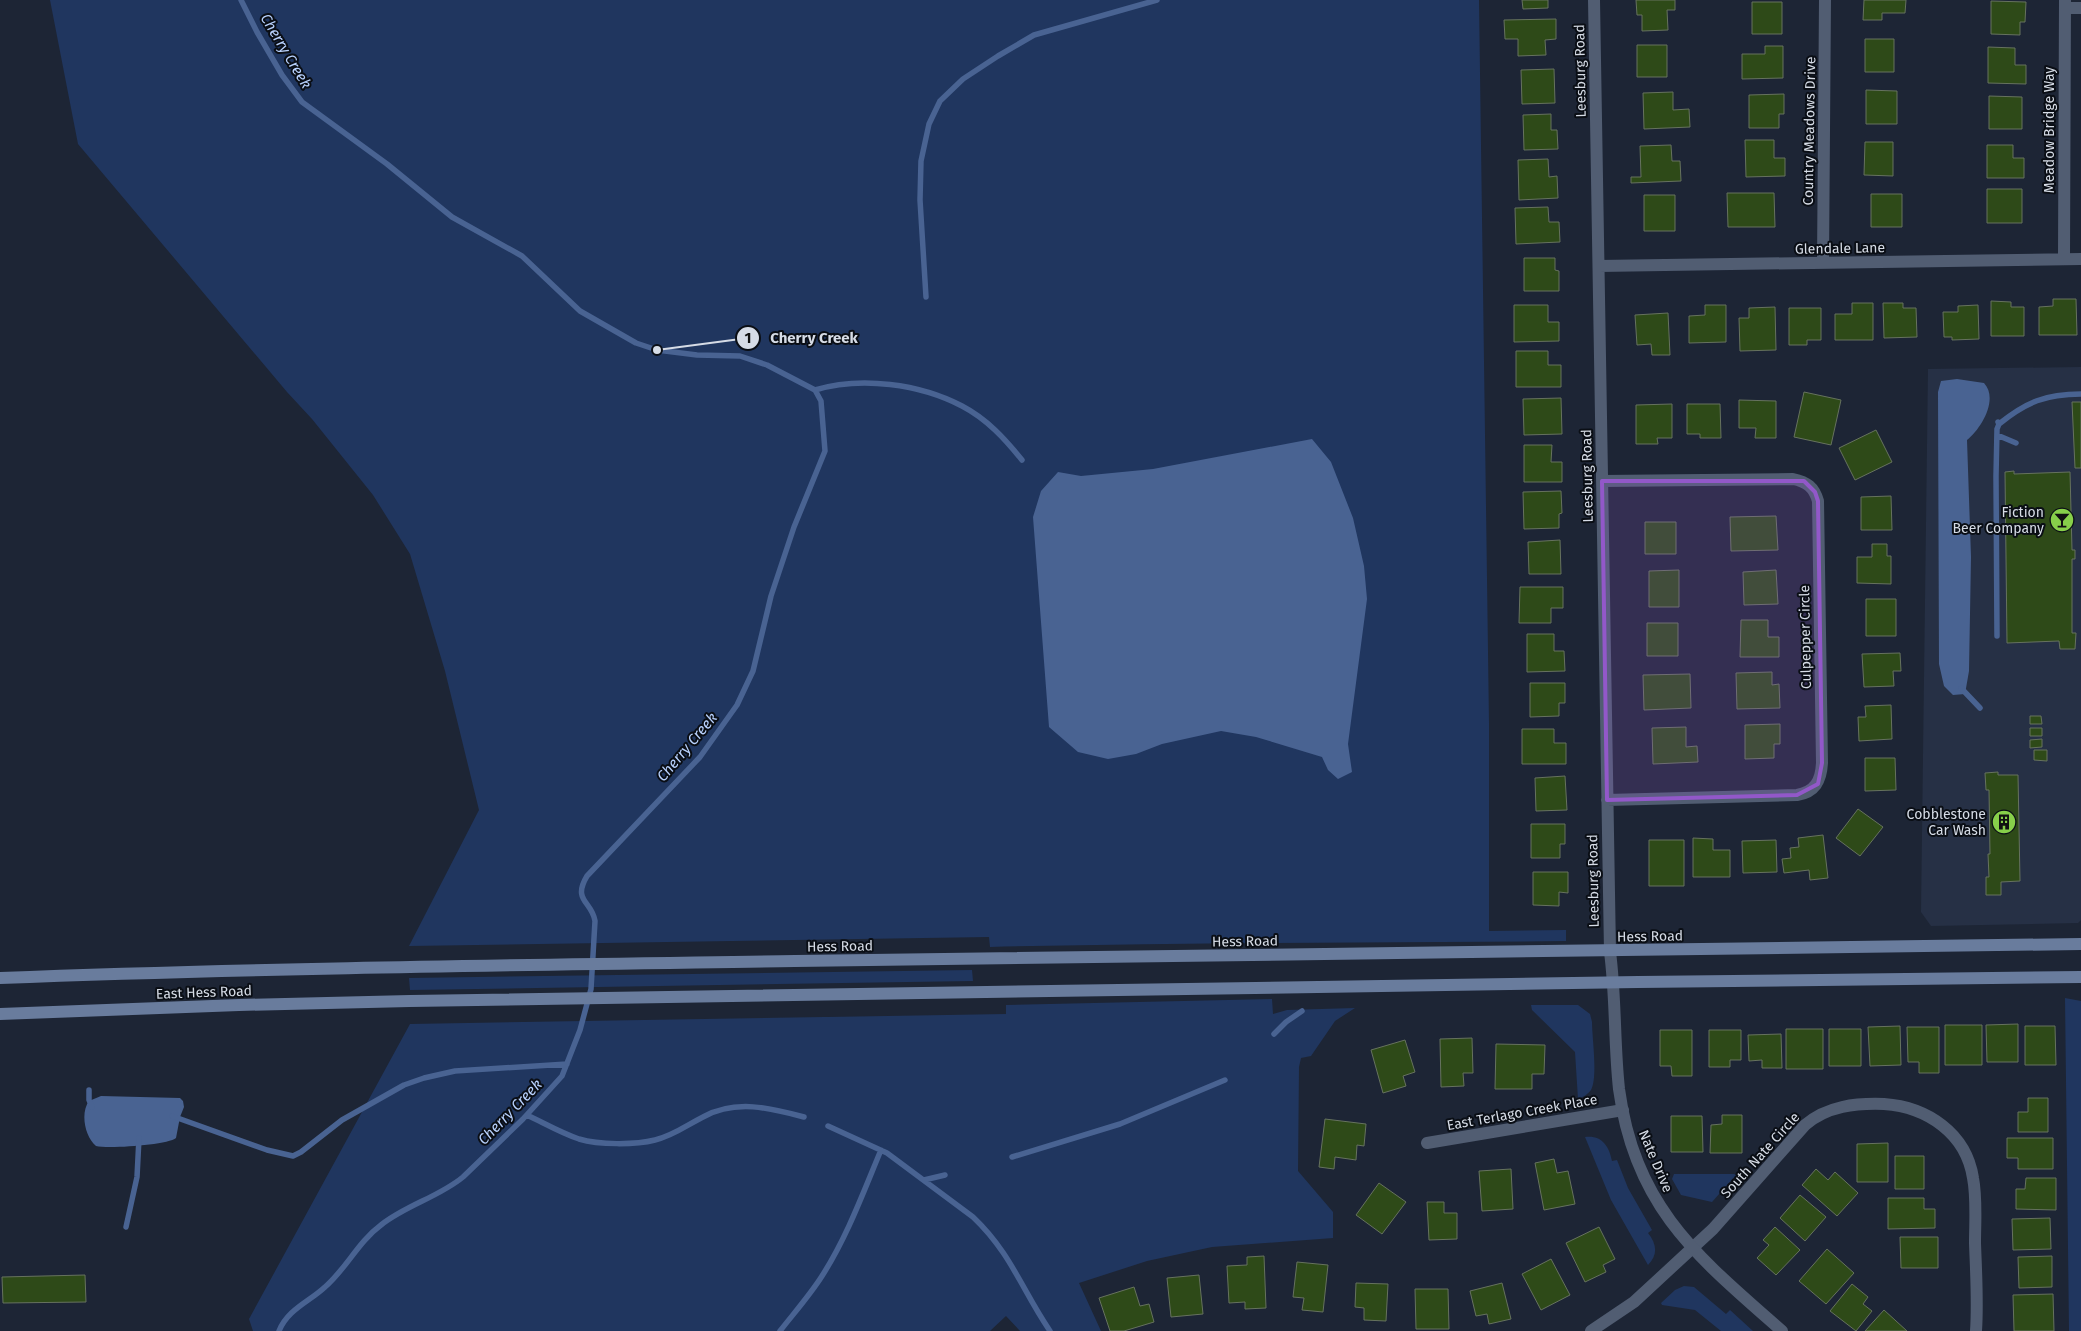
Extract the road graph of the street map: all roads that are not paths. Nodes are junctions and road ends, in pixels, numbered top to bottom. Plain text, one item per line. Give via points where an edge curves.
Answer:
1 (1594, 0) edge
2 (1826, 0) edge
3 (2065, 4) edge
4 (2081, 8) edge
5 (2064, 259) junction
6 (2081, 259) edge
7 (1822, 263) junction
8 (1599, 266) junction
9 (1602, 482) junction
10 (1607, 800) junction
11 (2081, 944) edge
12 (1610, 952) junction
13 (409, 967) joint
14 (2081, 977) edge
15 (0, 978) edge
16 (1614, 982) junction
17 (0, 1014) edge
18 (1623, 1110) junction
19 (1427, 1143) dead end
20 (1692, 1248) junction
21 (1591, 1331) edge
22 (1782, 1331) edge
23 (1976, 1331) edge

1 - 8 street, Leesburg Road
2 - 7 street, Country Meadows Drive
3 - 4 street
3 - 5 street, Meadow Bridge Way
5 - 6 street, Glendale Lane
5 - 7 street, Glendale Lane
7 - 8 street, Glendale Lane
8 - 9 street, Leesburg Road
9 - 10 street, Leesburg Road
9 - 10 street, Culpepper Circle via 1793,479 1804,481 1815,492 1818,501 1822,744 1821,776 1818,784 1806,793
10 - 12 street, Leesburg Road
11 - 12 main road, Hess Road
12 - 13 main road, Hess Road
12 - 16 street, Nate Drive
13 - 15 main road, East Hess Road
14 - 16 main road
16 - 17 main road, East Hess Road via 410,1001
16 - 18 street, Nate Drive
18 - 19 street, East Terlago Creek Place
18 - 20 street, Nate Drive via 1632,1148 1645,1180 1669,1220
20 - 21 street, South Nate Circle via 1634,1302
20 - 22 street, Nate Drive via 1712,1270
20 - 23 street, South Nate Circle via 1726,1216 1814,1117 1832,1109 1866,1105 1890,1105 1919,1111 1933,1117 1948,1130 1960,1144 1971,1166

